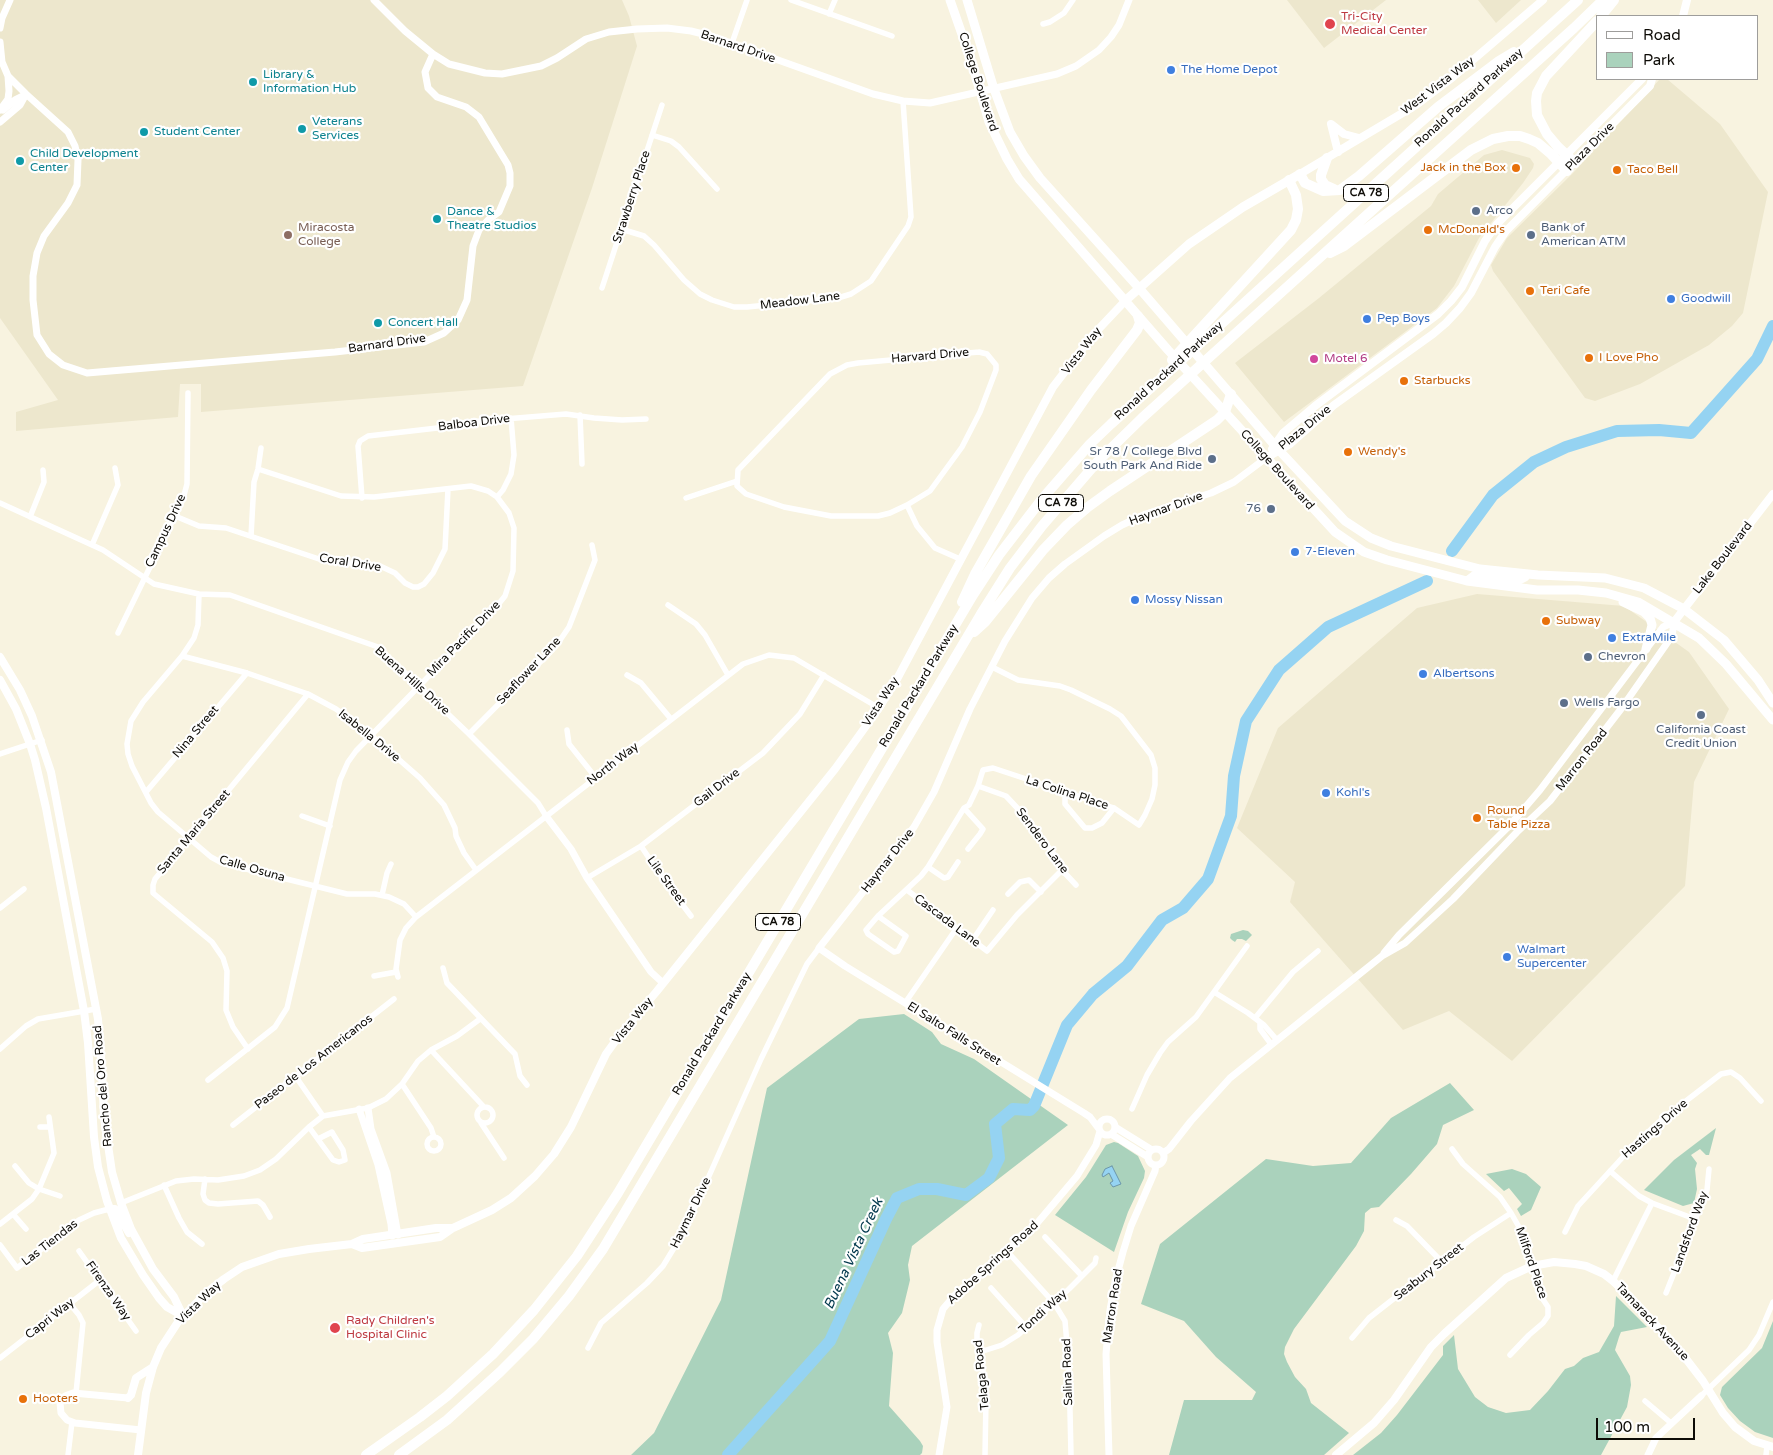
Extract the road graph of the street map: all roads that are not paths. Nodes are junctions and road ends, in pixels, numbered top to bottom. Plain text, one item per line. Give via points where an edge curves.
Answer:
1 (10, 0) edge
2 (374, 0) edge
3 (747, 0) edge
4 (791, 0) edge
5 (835, 0) edge
6 (950, 0) edge
7 (966, 0) edge
8 (1073, 0) edge
9 (1129, 0) edge
10 (1543, 0) edge
11 (1578, 0) edge
12 (1603, 0) edge
13 (1614, 0) edge
14 (1687, 0) edge
15 (830, 14) junction
16 (1602, 15) edge
17 (1684, 15) edge
18 (1596, 22) edge
19 (1043, 24) dead end
20 (0, 28) edge
21 (892, 36) dead end
22 (0, 42) edge
23 (732, 43) junction
24 (1530, 43) junction
25 (433, 54) junction
26 (8, 76) junction
27 (1641, 80) edge
28 (1652, 80) edge
29 (994, 89) junction
30 (980, 92) junction
31 (26, 94) junction
32 (903, 101) junction
33 (662, 105) dead end
34 (0, 112) edge
35 (0, 122) edge
36 (652, 135) junction
37 (1359, 138) junction
38 (1338, 152) junction
39 (1327, 158) junction
40 (1563, 159) junction
41 (1575, 163) junction
42 (1567, 171) junction
43 (1300, 174) junction
44 (1290, 180) junction
45 (717, 190) dead end
46 (1340, 190) junction
47 (621, 229) junction
48 (1318, 259) junction
49 (602, 288) dead end
50 (1138, 288) junction
51 (1126, 300) junction
52 (1451, 301) junction
53 (1460, 308) junction
54 (1138, 316) junction
55 (1198, 338) junction
56 (1357, 375) junction
57 (1356, 388) junction
58 (188, 393) dead end
59 (1231, 394) junction
60 (1225, 412) junction
61 (580, 415) junction
62 (511, 418) junction
63 (646, 419) dead end
64 (261, 448) dead end
65 (1277, 448) junction
66 (1266, 458) junction
67 (582, 464) dead end
68 (115, 468) dead end
69 (258, 469) junction
70 (43, 470) dead end
71 (737, 481) junction
72 (448, 489) junction
73 (1773, 494) edge
74 (497, 497) junction
75 (362, 498) junction
76 (686, 498) dead end
77 (0, 503) edge
78 (908, 505) junction
79 (175, 516) junction
80 (30, 517) junction
81 (1345, 521) junction
82 (1324, 522) junction
83 (1362, 533) junction
84 (251, 536) junction
85 (1342, 537) junction
86 (92, 545) junction
87 (592, 545) dead end
88 (960, 559) junction
89 (1526, 574) junction
90 (144, 578) junction
91 (1467, 581) junction
92 (1600, 592) junction
93 (199, 594) junction
94 (668, 604) dead end
95 (1684, 609) junction
96 (1674, 622) junction
97 (118, 633) dead end
98 (964, 642) junction
99 (1646, 649) junction
100 (182, 656) junction
101 (0, 657) edge
102 (935, 659) junction
103 (992, 666) junction
104 (247, 673) junction
105 (627, 675) dead end
106 (728, 675) junction
107 (824, 675) junction
108 (0, 680) edge
109 (420, 685) junction
110 (308, 694) junction
111 (1773, 703) edge
112 (879, 708) junction
113 (1771, 716) edge
114 (671, 719) junction
115 (567, 730) dead end
116 (469, 734) junction
117 (371, 736) junction
118 (42, 740) junction
119 (30, 744) junction
120 (0, 754) edge
121 (596, 778) junction
122 (978, 786) junction
123 (146, 792) junction
124 (1065, 794) junction
125 (964, 808) junction
126 (1114, 808) junction
127 (302, 816) dead end
128 (546, 816) junction
129 (330, 826) junction
130 (189, 838) junction
131 (641, 846) junction
132 (968, 848) dead end
133 (958, 862) dead end
134 (391, 864) dead end
135 (928, 867) junction
136 (476, 870) junction
137 (1062, 870) junction
138 (587, 878) junction
139 (1076, 885) dead end
140 (316, 887) junction
141 (24, 889) dead end
142 (907, 890) junction
143 (1041, 892) junction
144 (1008, 894) dead end
145 (382, 895) junction
146 (0, 908) edge
147 (993, 910) dead end
148 (691, 916) dead end
149 (878, 916) junction
150 (416, 917) junction
151 (956, 929) junction
152 (972, 941) junction
153 (1247, 946) dead end
154 (819, 948) junction
155 (1318, 951) dead end
156 (1382, 956) junction
157 (443, 968) dead end
158 (374, 976) dead end
159 (663, 983) junction
160 (1214, 992) junction
161 (394, 999) dead end
162 (905, 1003) junction
163 (96, 1009) junction
164 (84, 1011) junction
165 (480, 1018) junction
166 (1257, 1021) junction
167 (1274, 1042) junction
168 (0, 1049) edge
169 (248, 1049) junction
170 (431, 1050) junction
171 (296, 1077) junction
172 (208, 1080) dead end
173 (402, 1084) junction
174 (527, 1085) dead end
175 (1761, 1101) dead end
176 (484, 1106) junction
177 (368, 1108) junction
178 (359, 1109) junction
179 (1132, 1109) dead end
180 (1087, 1115) junction
181 (323, 1116) junction
182 (49, 1117) dead end
183 (1103, 1120) junction
184 (481, 1123) junction
185 (233, 1125) dead end
186 (40, 1127) dead end
187 (49, 1127) junction
188 (309, 1127) junction
189 (1100, 1130) junction
190 (1111, 1132) junction
191 (434, 1137) dead end
192 (318, 1139) junction
193 (1096, 1146) junction
194 (1452, 1149) dead end
195 (1163, 1152) junction
196 (1150, 1153) junction
197 (504, 1158) dead end
198 (1156, 1165) junction
199 (15, 1166) dead end
200 (1708, 1169) dead end
201 (1610, 1171) junction
202 (205, 1180) junction
203 (164, 1185) junction
204 (39, 1189) junction
205 (60, 1196) dead end
206 (121, 1203) junction
207 (1652, 1203) junction
208 (109, 1210) junction
209 (1511, 1212) junction
210 (13, 1214) junction
211 (270, 1218) dead end
212 (1695, 1219) junction
213 (1396, 1220) dead end
214 (0, 1224) edge
215 (453, 1228) junction
216 (26, 1229) dead end
217 (1565, 1232) dead end
218 (395, 1235) junction
219 (1045, 1237) dead end
220 (202, 1244) dead end
221 (352, 1244) junction
222 (0, 1245) edge
223 (141, 1248) junction
224 (1006, 1250) junction
225 (79, 1251) dead end
226 (1096, 1258) dead end
227 (1441, 1261) junction
228 (1532, 1266) junction
229 (1082, 1276) junction
230 (100, 1280) junction
231 (1613, 1281) junction
232 (990, 1288) dead end
233 (1666, 1293) dead end
234 (1773, 1302) edge
235 (1054, 1303) junction
236 (70, 1304) junction
237 (183, 1316) junction
238 (979, 1325) dead end
239 (1026, 1327) junction
240 (136, 1331) dead end
241 (1352, 1338) dead end
242 (588, 1348) dead end
243 (980, 1352) junction
244 (1510, 1355) dead end
245 (0, 1358) edge
246 (153, 1367) junction
247 (1708, 1390) junction
248 (76, 1393) junction
249 (1701, 1396) joint
250 (128, 1398) joint
251 (1645, 1401) dead end
252 (72, 1422) junction
253 (1671, 1423) junction
254 (141, 1430) junction
255 (1770, 1446) edge
256 (68, 1455) edge
257 (138, 1455) edge
258 (366, 1455) edge
259 (399, 1455) edge
260 (939, 1455) edge
261 (986, 1455) edge
262 (1071, 1455) edge
263 (1109, 1455) edge
264 (1336, 1455) edge
265 (1648, 1455) edge
266 (1766, 1455) edge

1 - 20 street
2 - 25 street via 405,32
3 - 23 street
4 - 15 street
5 - 15 street
6 - 30 main road, College Boulevard
7 - 29 main road, College Boulevard
8 - 19 street via 1064,13
9 - 29 street, Barnard Drive via 1111,37 1089,58 1057,74
10 - 37 main road, West Vista Way via 1431,94
11 - 24 highway, Ronald Packard Parkway / CA 78
12 - 48 highway, Ronald Packard Parkway / CA 78
13 - 16 highway
14 - 17 main road
15 - 21 street
18 - 40 highway via 1546,76 1537,93 1536,109 1541,124
22 - 26 street, Barnard Drive via 2,62
23 - 25 street, Barnard Drive via 667,28 609,32 587,39 541,66 502,74 464,69
23 - 32 street, Barnard Drive via 873,94
24 - 46 highway via 1499,61 1438,107
24 - 55 highway, Ronald Packard Parkway / CA 78
25 - 31 street, Barnard Drive via 425,72 428,88 437,97 466,107 479,117 508,165 510,186 499,212 479,230 473,246 468,300 458,320 444,333 424,342 330,352 94,373 63,365 49,354 36,335 33,276 37,252 44,236 77,185 78,160 68,132
26 - 31 street, Barnard Drive
26 - 34 street via 8,99
27 - 40 main road, Plaza Drive
28 - 41 main road, Plaza Drive via 1650,86
29 - 30 street, Barnard Drive
29 - 50 main road, College Boulevard via 1010,132 1024,156
30 - 32 street, Barnard Drive via 930,102
30 - 51 main road, College Boulevard via 989,122 1020,179
31 - 34 street
31 - 35 street via 20,105
32 - 47 street, Meadow Lane via 908,226 871,281 851,294 838,298 734,307 700,294 644,236
33 - 36 street, Strawberry Place
36 - 45 street via 679,147
36 - 47 street, Strawberry Place
37 - 38 main road, West Vista Way
37 - 38 main road via 1344,134 1331,124
38 - 39 main road, West Vista Way
39 - 43 main road, West Vista Way
39 - 46 highway via 1321,179 1325,185
40 - 41 highway
40 - 42 highway
40 - 48 highway via 1520,136 1494,139 1471,150 1344,246
40 - 52 main road, Plaza Drive via 1497,224
41 - 42 main road, Plaza Drive
42 - 53 main road, Plaza Drive via 1506,231
43 - 44 main road, Vista Way
43 - 46 highway via 1305,183 1323,191
44 - 50 main road, Vista Way via 1189,244
44 - 55 highway via 1298,209 1291,230
47 - 49 street, Strawberry Place
48 - 98 highway, Ronald Packard Parkway / CA 78 via 1098,461 1042,526 1002,581
50 - 51 main road, Vista Way
50 - 59 main road, College Boulevard
51 - 54 main road, College Boulevard
51 - 88 main road, Vista Way via 1093,335 1053,387
52 - 53 main road
52 - 56 main road, Plaza Drive via 1426,325
53 - 57 main road, Plaza Drive via 1433,334
54 - 60 main road, College Boulevard
54 - 102 highway via 1140,324 1137,330 1031,476 976,574
55 - 102 highway, Ronald Packard Parkway / CA 78 via 1090,444 1042,499 999,555
56 - 57 main road
56 - 65 main road, Plaza Drive via 1283,433
57 - 65 main road, Plaza Drive via 1290,444
58 - 79 street, Campus Drive via 187,484
59 - 60 highway
59 - 65 main road, College Boulevard
60 - 66 main road, College Boulevard
60 - 98 highway via 1110,490 1067,525 985,622
61 - 62 street, Balboa Drive
61 - 63 street, Balboa Drive
61 - 67 street
62 - 74 street via 512,468
62 - 75 street, Balboa Drive via 368,436 358,446
64 - 69 street
65 - 66 main road, Plaza Drive
65 - 81 main road, College Boulevard
66 - 82 main road, College Boulevard
66 - 103 street, Haymar Drive via 1234,482 1211,493 1122,525 1065,564 1032,598
68 - 86 street via 118,485
69 - 75 street via 342,496
69 - 84 street via 254,482
70 - 80 street via 44,482
71 - 76 street
71 - 78 street, Harvard Drive via 746,494 784,507 832,516 878,516
71 - 78 street, Harvard Drive via 738,470 830,374 847,365 979,352 987,354 996,370 968,436 930,491
72 - 74 street via 471,486
72 - 75 street
72 - 84 street, Coral Drive via 445,549 434,574 418,587 405,583 395,572 380,566 325,561
73 - 95 main road, Lake Boulevard
74 - 109 street, Mira Pacific Drive via 509,513 514,528 513,571 509,587 497,606
77 - 80 street, Buena Hills Drive
78 - 88 street via 917,526 935,548
79 - 84 street, Coral Drive via 199,526 226,528
79 - 90 street, Campus Drive
80 - 86 street, Buena Hills Drive
81 - 82 main road via 1334,519
81 - 83 main road, College Boulevard
82 - 85 main road, College Boulevard
83 - 85 main road via 1360,536 1346,534
83 - 89 main road, College Boulevard via 1391,546 1455,563
85 - 91 main road, College Boulevard via 1364,552
86 - 90 street, Buena Hills Drive
87 - 116 street, Seaflower Lane via 595,560 560,640
88 - 112 main road, Vista Way
89 - 91 main road via 1521,579 1474,575
89 - 95 main road, College Boulevard via 1605,578 1644,588
90 - 93 street, Buena Hills Drive via 170,589
90 - 97 street, Campus Drive
91 - 92 main road, College Boulevard via 1537,590
92 - 96 main road, College Boulevard via 1638,602
92 - 99 main road via 1644,612 1650,618 1652,625
93 - 100 street, Calle Osuna via 198,625
93 - 109 street, Buena Hills Drive via 230,595 378,647
94 - 106 street via 696,624
95 - 96 main road, Lake Boulevard
95 - 111 main road, College Boulevard via 1724,640
96 - 99 street, Marron Road via 1663,627
96 - 113 main road, College Boulevard via 1715,652
96 - 156 street, Marron Road via 1672,636 1550,801 1453,899 1405,943
98 - 259 highway, Ronald Packard Parkway / CA 78 via 659,1158 597,1257 569,1296 500,1372 447,1420
99 - 156 street, Marron Road via 1540,790
100 - 104 street, Isabella Drive
100 - 123 street, Calle Osuna via 131,721 128,754
101 - 118 main road, Rancho del Oro Road via 20,690
102 - 258 highway, Ronald Packard Parkway / CA 78 via 618,1193 577,1256 493,1354 447,1396
103 - 126 street, La Colina Place via 1018,680 1072,690 1121,716 1151,755 1155,785 1139,825
103 - 154 street, Haymar Drive via 934,792 914,827
104 - 110 street, Isabella Drive
104 - 123 street, Nina Street
105 - 114 street via 642,683
106 - 107 street, North Way via 743,664 770,655 794,658
106 - 114 street, North Way
107 - 112 street, North Way
107 - 131 street, Gail Drive via 800,714 763,753
108 - 119 main road, Rancho del Oro Road
109 - 116 street, Buena Hills Drive
109 - 117 street, Mira Pacific Drive
110 - 117 street, Isabella Drive via 336,709
110 - 130 street, Santa Maria Street
112 - 159 main road, Vista Way via 835,769
114 - 121 street, North Way
115 - 121 street via 570,744
116 - 128 street, Buena Hills Drive via 538,803
117 - 129 street, Mira Pacific Drive via 348,762 340,780
117 - 136 street, Isabella Drive via 420,778 444,805 464,853
118 - 119 street
118 - 163 main road, Rancho del Oro Road via 52,777
119 - 120 street
119 - 164 main road, Rancho del Oro Road via 46,808
121 - 128 street, North Way
122 - 124 street, La Colina Place via 983,770 993,768
122 - 125 street via 969,805
122 - 137 street, Sendero Lane via 1006,796 1051,850
123 - 130 street, Calle Osuna via 158,812
124 - 126 street, La Colina Place
124 - 126 street via 1065,804 1085,828 1102,823
125 - 132 street via 982,829
125 - 135 street
127 - 129 street
128 - 136 street, North Way
128 - 138 street, Buena Hills Drive via 571,849
129 - 140 street, Mira Pacific Drive
130 - 140 street, Calle Osuna via 222,863
130 - 169 street, Santa Maria Street via 155,879 153,893 212,942 223,958 227,971 226,1010
131 - 138 street, Gail Drive
131 - 148 street, Lile Street
133 - 135 street via 944,878
134 - 145 street
135 - 142 street
136 - 150 street, North Way
137 - 139 street, Sendero Lane
137 - 143 street
138 - 159 street, Buena Hills Drive via 651,972
140 - 145 street, Calle Osuna via 347,894
140 - 169 street, Mira Pacific Drive via 287,1008 275,1027
141 - 146 street
142 - 149 street
142 - 151 street, Cascada Lane
143 - 144 street via 1029,880 1020,882
143 - 152 street, Cascada Lane via 987,951
145 - 150 street, Calle Osuna via 404,904
147 - 152 street
149 - 149 street via 866,930 868,934 894,952 898,951 906,936
150 - 158 street, North Way via 400,940 397,974
151 - 152 street, Cascada Lane
151 - 162 street
153 - 160 street
154 - 162 street, El Salto Falls Street
154 - 242 street, Haymar Drive via 773,1034 685,1230 663,1266 601,1324
155 - 166 street via 1293,972
156 - 167 street, Marron Road
157 - 165 street via 447,983
159 - 215 main road, Vista Way via 606,1054 571,1127 536,1176 492,1210
160 - 166 street
160 - 179 street via 1196,1017 1168,1042 1147,1075
161 - 171 street, Paseo de Los Americanos
162 - 180 street, El Salto Falls Street
163 - 164 street
163 - 206 main road, Rancho del Oro Road via 106,1136
164 - 168 street via 38,1020 26,1026
164 - 208 main road, Rancho del Oro Road via 94,1137
165 - 170 street
165 - 174 street via 514,1054 520,1076
166 - 167 street via 1264,1025
167 - 195 street, Marron Road via 1230,1078
169 - 172 street, Mira Pacific Drive
170 - 173 street
170 - 176 street
171 - 181 street
171 - 185 street, Paseo de Los Americanos
173 - 177 street via 386,1099
173 - 191 street
175 - 201 street, Hastings Drive via 1740,1078 1731,1072 1721,1074 1660,1121
176 - 184 street via 476,1114
176 - 184 street via 492,1110 493,1116 489,1122
177 - 178 street
177 - 218 street via 387,1173
178 - 181 street
178 - 218 street via 378,1165
180 - 183 street, El Salto Falls Street
180 - 189 street, El Salto Falls Street
181 - 188 street
182 - 187 street
183 - 189 street
183 - 190 street via 1114,1123
184 - 197 street
186 - 187 street
187 - 204 street via 54,1153
188 - 192 street
188 - 202 street via 260,1170 244,1176
189 - 190 street
189 - 193 street, Adobe Springs Road
190 - 193 street, Adobe Springs Road
190 - 196 street
192 - 192 street via 333,1160 344,1160 343,1150 332,1132
193 - 224 street, Adobe Springs Road via 1077,1176 1033,1228
194 - 209 street, Milford Place
195 - 196 street via 1157,1149
195 - 198 street via 1164,1160
196 - 198 street via 1150,1162
198 - 263 street, Marron Road via 1131,1226 1110,1310 1106,1354
199 - 204 street via 29,1183
200 - 212 street, Landsford Way via 1706,1190
201 - 207 street
201 - 217 street, Hastings Drive via 1578,1206
202 - 203 street via 176,1181
202 - 211 street via 203,1194 208,1203 258,1201
203 - 206 street
203 - 220 street via 187,1232
204 - 205 street
204 - 210 street
206 - 223 main road, Rancho del Oro Road
207 - 212 street
207 - 231 street
208 - 222 street, Las Tiendas via 79,1220 17,1268
208 - 223 main road via 115,1208
208 - 237 main road, Rancho del Oro Road via 121,1238 159,1298
209 - 227 street, Seabury Street
209 - 228 street, Milford Place via 1520,1227
210 - 214 street
210 - 216 street
212 - 233 street, Landsford Way
213 - 227 street via 1407,1226
215 - 218 main road, Vista Way
215 - 221 main road, Vista Way via 440,1237 422,1241 362,1248
218 - 221 main road, Vista Way via 363,1239
219 - 229 street
221 - 237 main road, Vista Way via 279,1254 242,1267 206,1293
223 - 237 main road, Rancho del Oro Road
224 - 235 street, Salina Road
224 - 260 street, Adobe Springs Road via 954,1296 939,1320 937,1342 947,1407
225 - 230 street, Firenza Way
226 - 229 street, Tondi Way
227 - 241 street, Seabury Street via 1369,1318
228 - 231 main road, Tamarack Avenue via 1554,1262 1575,1264 1604,1274
228 - 244 street, Milford Place via 1548,1307 1548,1316
228 - 264 main road, Tamarack Avenue via 1506,1278 1444,1334 1374,1423
229 - 235 street, Tondi Way
230 - 236 street, Capri Way
230 - 240 street, Firenza Way
231 - 247 main road, Tamarack Avenue via 1680,1351
232 - 239 street
234 - 247 street via 1749,1350
235 - 239 street, Tondi Way
235 - 262 street, Salina Road via 1065,1322 1068,1340
236 - 245 street, Capri Way
236 - 248 street via 83,1323
237 - 246 main road, Vista Way via 161,1348
238 - 243 street, Telaga Road via 977,1342
239 - 243 street, Tondi Way via 1002,1345
243 - 261 street, Telaga Road via 986,1399
246 - 250 main road via 136,1378
246 - 254 main road, Vista Way
247 - 249 street
247 - 255 main road, Tamarack Avenue via 1735,1427 1754,1441
248 - 250 street
248 - 252 street via 65,1396 60,1403 61,1413
249 - 253 street
251 - 253 street
252 - 254 street
252 - 256 street
253 - 265 street via 1656,1438
254 - 257 main road, Vista Way
255 - 266 street

